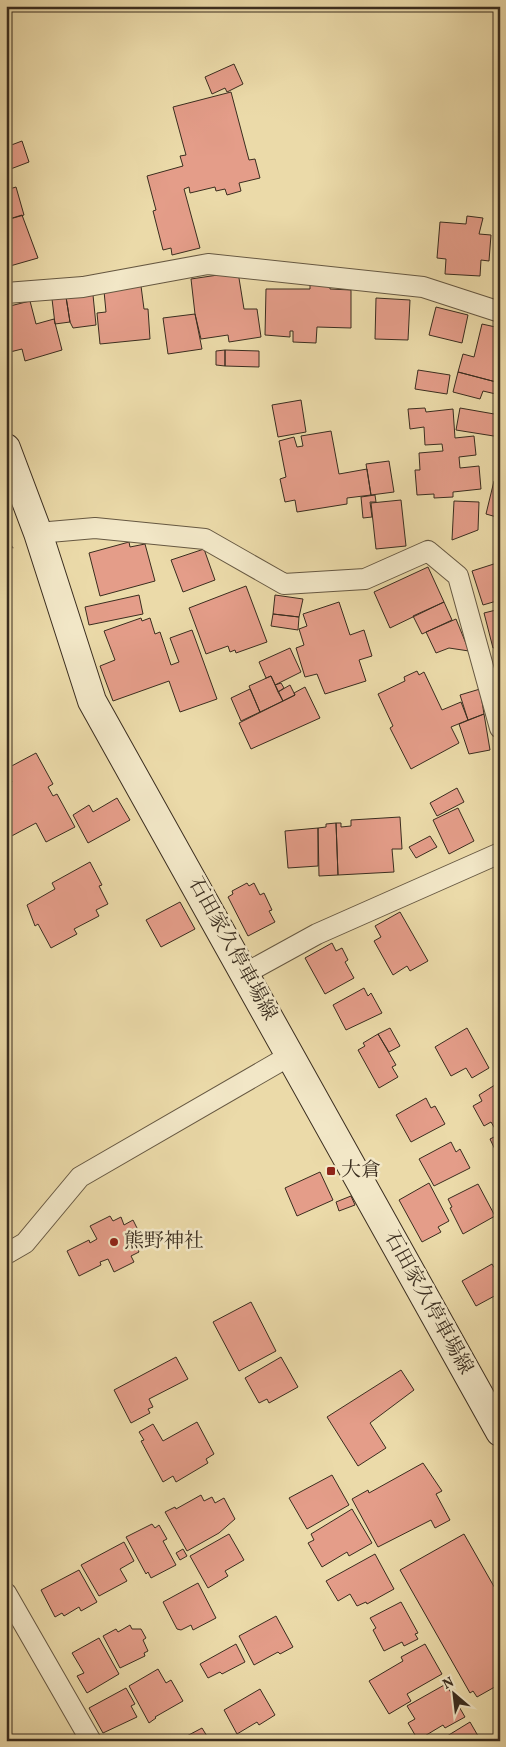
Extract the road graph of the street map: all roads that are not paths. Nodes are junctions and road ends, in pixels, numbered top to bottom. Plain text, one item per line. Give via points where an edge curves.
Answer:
1 (6, 293) edge
2 (500, 312) edge
3 (6, 448) edge
4 (38, 533) junction
5 (500, 728) edge
6 (500, 853) edge
7 (246, 973) junction
8 (290, 1055) junction
9 (6, 1254) edge
10 (500, 1432) edge
11 (6, 1593) edge
12 (91, 1741) edge

1 - 2 street via 83,287 208,264 423,287
3 - 4 main road, 石田家久停車場線
4 - 5 street via 94,528 204,540 284,584 365,579 428,551 458,576
4 - 7 main road, 石田家久停車場線 via 92,701
6 - 7 street via 317,934
7 - 8 main road, 石田家久停車場線
8 - 9 street via 80,1177 25,1243
8 - 10 main road, 石田家久停車場線
11 - 12 street

